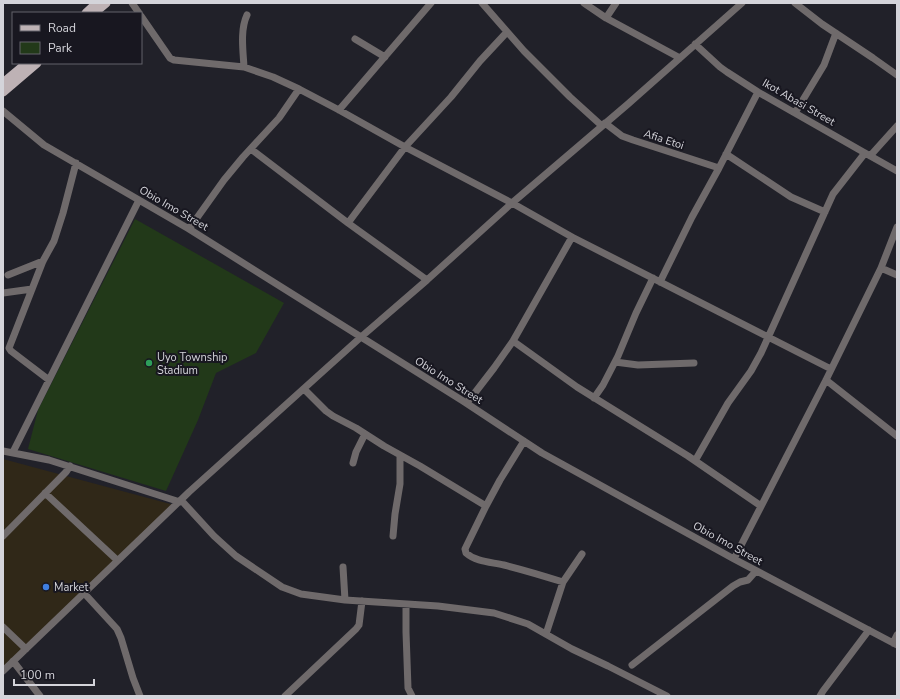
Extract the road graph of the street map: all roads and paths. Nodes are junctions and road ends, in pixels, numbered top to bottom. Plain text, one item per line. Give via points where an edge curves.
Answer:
1 (106, 3) edge
2 (132, 3) edge
3 (431, 3) edge
4 (482, 3) edge
5 (584, 3) edge
6 (616, 3) edge
7 (795, 3) edge
8 (737, 4) edge
9 (94, 6) edge
10 (138, 12) edge
11 (247, 15) dead end
12 (142, 17) edge
13 (606, 18) junction
14 (507, 32) junction
15 (836, 33) junction
16 (355, 39) dead end
17 (695, 44) junction
18 (385, 57) junction
19 (680, 58) junction
20 (26, 64) edge
21 (36, 64) edge
22 (244, 67) junction
23 (897, 75) edge
24 (3, 83) edge
25 (299, 89) junction
26 (3, 92) edge
27 (758, 92) junction
28 (339, 110) junction
29 (3, 111) edge
30 (795, 113) junction
31 (604, 125) junction
32 (897, 126) edge
33 (405, 147) junction
34 (251, 149) junction
35 (726, 154) junction
36 (867, 155) junction
37 (76, 163) junction
38 (719, 168) junction
39 (897, 171) edge
40 (139, 200) junction
41 (512, 203) junction
42 (825, 212) junction
43 (348, 223) junction
44 (897, 227) edge
45 (189, 229) junction
46 (572, 237) junction
47 (43, 260) junction
48 (881, 268) junction
49 (8, 275) dead end
50 (897, 275) edge
51 (427, 280) junction
52 (657, 280) junction
53 (32, 289) junction
54 (3, 293) edge
55 (361, 337) junction
56 (768, 337) junction
57 (513, 341) junction
58 (615, 362) junction
59 (694, 363) dead end
60 (831, 368) junction
61 (49, 380) junction
62 (826, 380) junction
63 (304, 389) junction
64 (594, 398) junction
65 (467, 403) junction
66 (365, 434) junction
67 (897, 436) edge
68 (524, 441) junction
69 (3, 451) edge
70 (13, 452) junction
71 (400, 455) junction
72 (695, 461) junction
73 (354, 464) dead end
74 (70, 466) junction
75 (45, 493) junction
76 (181, 500) junction
77 (486, 506) junction
78 (761, 506) junction
79 (3, 536) edge
80 (393, 536) dead end
81 (582, 554) dead end
82 (734, 559) junction
83 (118, 560) junction
84 (343, 567) dead end
85 (756, 571) junction
86 (563, 582) junction
87 (84, 593) junction
88 (345, 600) junction
89 (362, 601) junction
90 (406, 604) junction
91 (3, 627) edge
92 (869, 630) junction
93 (546, 634) junction
94 (897, 635) edge
95 (895, 644) edge
96 (26, 649) junction
97 (13, 661) junction
98 (632, 665) dead end
99 (3, 671) edge
100 (40, 696) edge
101 (140, 696) edge
102 (285, 696) edge
103 (412, 696) edge
104 (667, 696) edge
105 (820, 696) edge

1 - 9 main road
2 - 10 street
3 - 18 street
4 - 14 street, Afia Etoi
5 - 13 street
6 - 13 street
7 - 15 street
8 - 17 street
11 - 22 street via 243,37
12 - 22 street via 174,60
13 - 19 street
14 - 31 street, Afia Etoi via 570,97
14 - 33 street
15 - 23 street
15 - 30 street via 824,65
16 - 18 street
17 - 19 street
17 - 27 street, Ikot Abasi Street via 720,67
18 - 28 street
19 - 31 street
20 - 24 main road
21 - 26 main road
22 - 25 street
25 - 28 street
25 - 34 street via 279,118
27 - 30 street, Ikot Abasi Street
27 - 35 street
28 - 33 street
29 - 37 street, Obio Imo Street via 44,145
30 - 36 street, Ikot Abasi Street
31 - 38 street, Afia Etoi via 622,136
31 - 41 street
32 - 36 street
33 - 41 street
33 - 43 street
34 - 43 street
34 - 45 street via 224,180
35 - 38 street
35 - 42 street via 791,197
36 - 39 street, Ikot Abasi Street
36 - 42 street via 837,188
37 - 40 street, Obio Imo Street
37 - 47 street via 54,241
38 - 52 street
40 - 45 street, Obio Imo Street
40 - 61 street
41 - 46 street
41 - 51 street
42 - 56 street
43 - 51 street
44 - 48 street
45 - 55 street, Obio Imo Street
46 - 52 street
46 - 57 street
47 - 49 street
47 - 53 street
48 - 50 street
48 - 60 street
51 - 55 street
52 - 56 street
52 - 58 street via 634,317
53 - 54 street
53 - 61 street via 9,348
55 - 63 street
55 - 65 street, Obio Imo Street
56 - 60 street
56 - 72 street via 751,371 728,403
57 - 64 street
57 - 65 street
58 - 59 street via 638,365
58 - 64 street
60 - 62 street
61 - 70 street
62 - 67 street
62 - 78 street
63 - 66 street via 326,411
63 - 76 street
64 - 72 street
65 - 68 street, Obio Imo Street
66 - 71 street
66 - 73 street via 356,452
68 - 77 street
68 - 82 street, Obio Imo Street
69 - 70 street
70 - 74 street
71 - 77 street
71 - 80 street via 400,484
72 - 78 street
74 - 75 street
74 - 76 street via 180,502
75 - 79 street
75 - 83 street
76 - 83 street
76 - 88 street via 231,551 282,587 301,594
77 - 86 street via 466,553 478,559
78 - 82 street
81 - 86 street
82 - 85 street, Obio Imo Street
83 - 87 street
84 - 88 street
85 - 92 street, Obio Imo Street
85 - 98 street
86 - 93 street
87 - 96 street
87 - 101 street via 117,629
88 - 89 street
89 - 90 street
89 - 102 street via 359,624 356,628
90 - 93 street via 494,613 528,624
90 - 103 street via 408,688
91 - 96 street
92 - 95 street, Obio Imo Street
92 - 105 street
93 - 104 street
94 - 95 street
96 - 97 street
97 - 99 street
97 - 100 street

